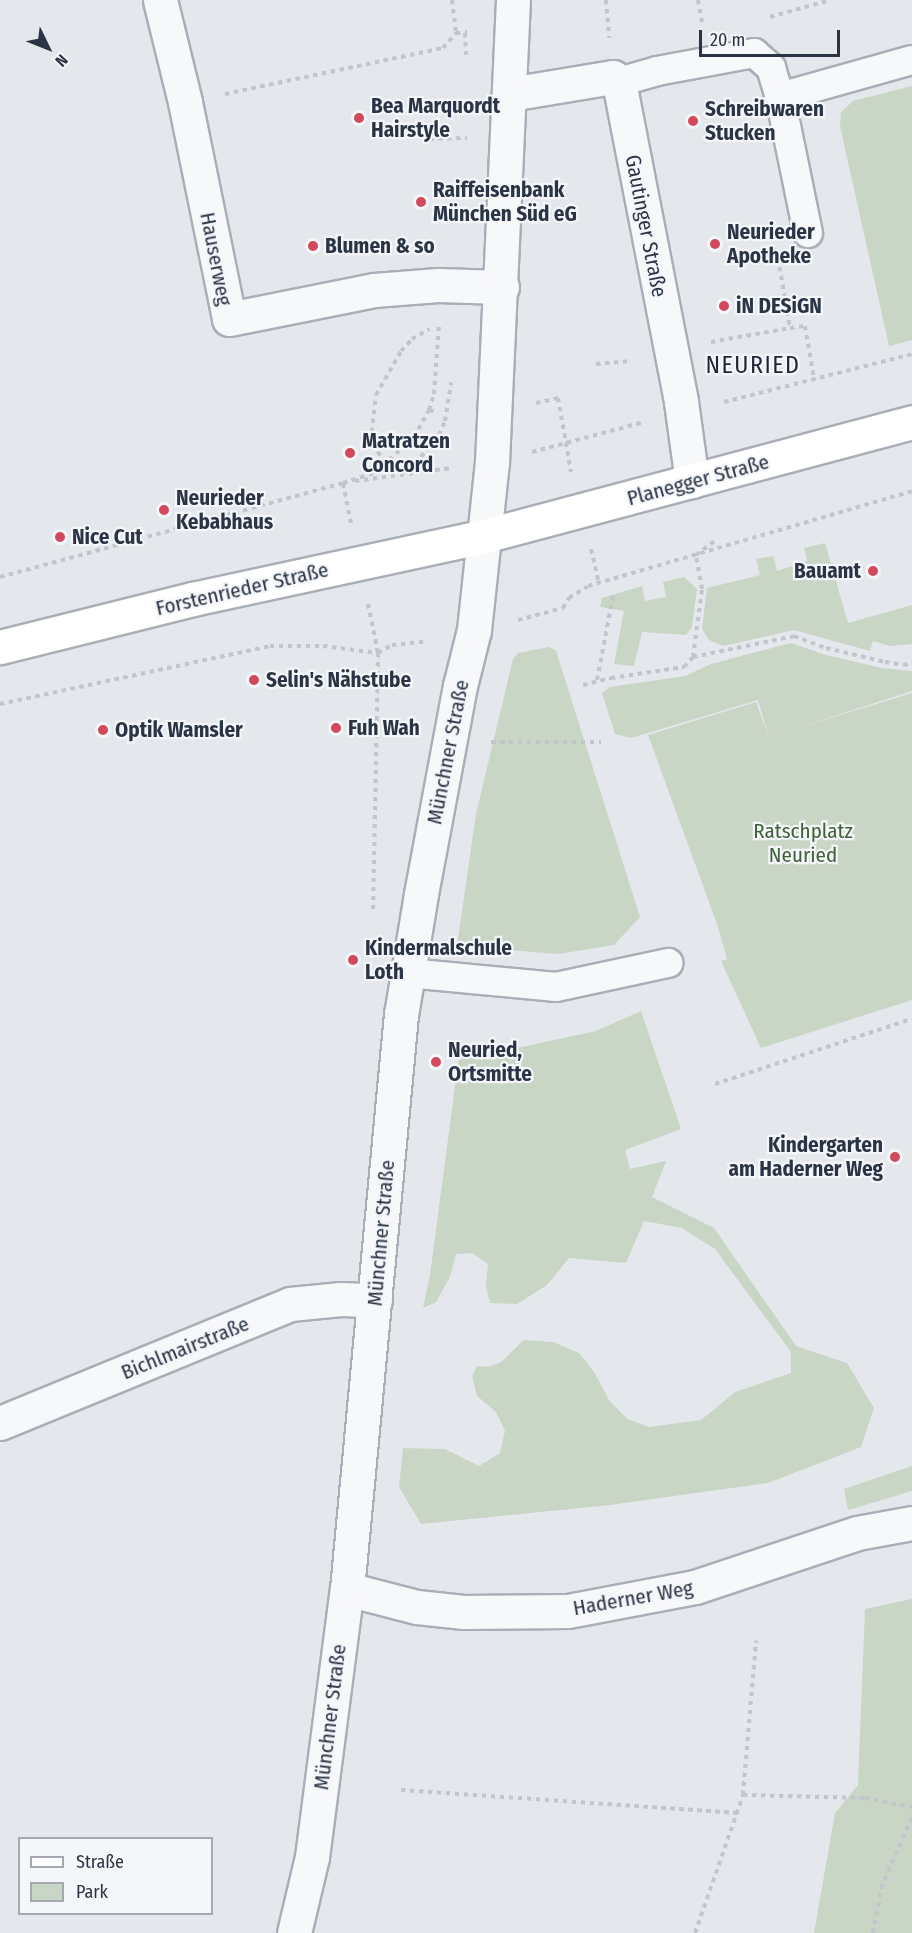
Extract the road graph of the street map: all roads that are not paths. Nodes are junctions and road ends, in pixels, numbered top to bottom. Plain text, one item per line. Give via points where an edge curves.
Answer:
1 (160, 0) edge
2 (513, 13) edge
3 (912, 60) edge
4 (620, 82) junction
5 (510, 94) junction
6 (780, 97) junction
7 (808, 233) road end
8 (502, 286) junction
9 (912, 422) edge
10 (692, 481) junction
11 (484, 536) junction
12 (0, 647) edge
13 (668, 963) dead end
14 (408, 973) junction
15 (375, 1300) junction
16 (0, 1423) edge
17 (912, 1523) edge
18 (347, 1589) junction
19 (294, 1933) edge

1 - 8 street, Hauserweg via 229,319 374,290
2 - 5 street
3 - 6 lane
4 - 5 street via 613,77
4 - 6 lane via 753,53 771,68
4 - 10 street, Gautinger Straße via 681,402
5 - 8 street
6 - 7 lane
8 - 11 street
9 - 10 main road, Planegger Straße
10 - 11 main road, Planegger Straße
11 - 12 main road, Forstenrieder Straße via 193,599
11 - 14 street, Münchner Straße via 474,630 460,686
13 - 14 lane via 556,987
14 - 15 street, Münchner Straße
15 - 16 street, Bichlmairstraße via 290,1304
15 - 18 street, Münchner Straße
17 - 18 street, Haderner Weg via 857,1533 695,1587 568,1611 441,1610 389,1602
18 - 19 street, Münchner Straße via 312,1857

